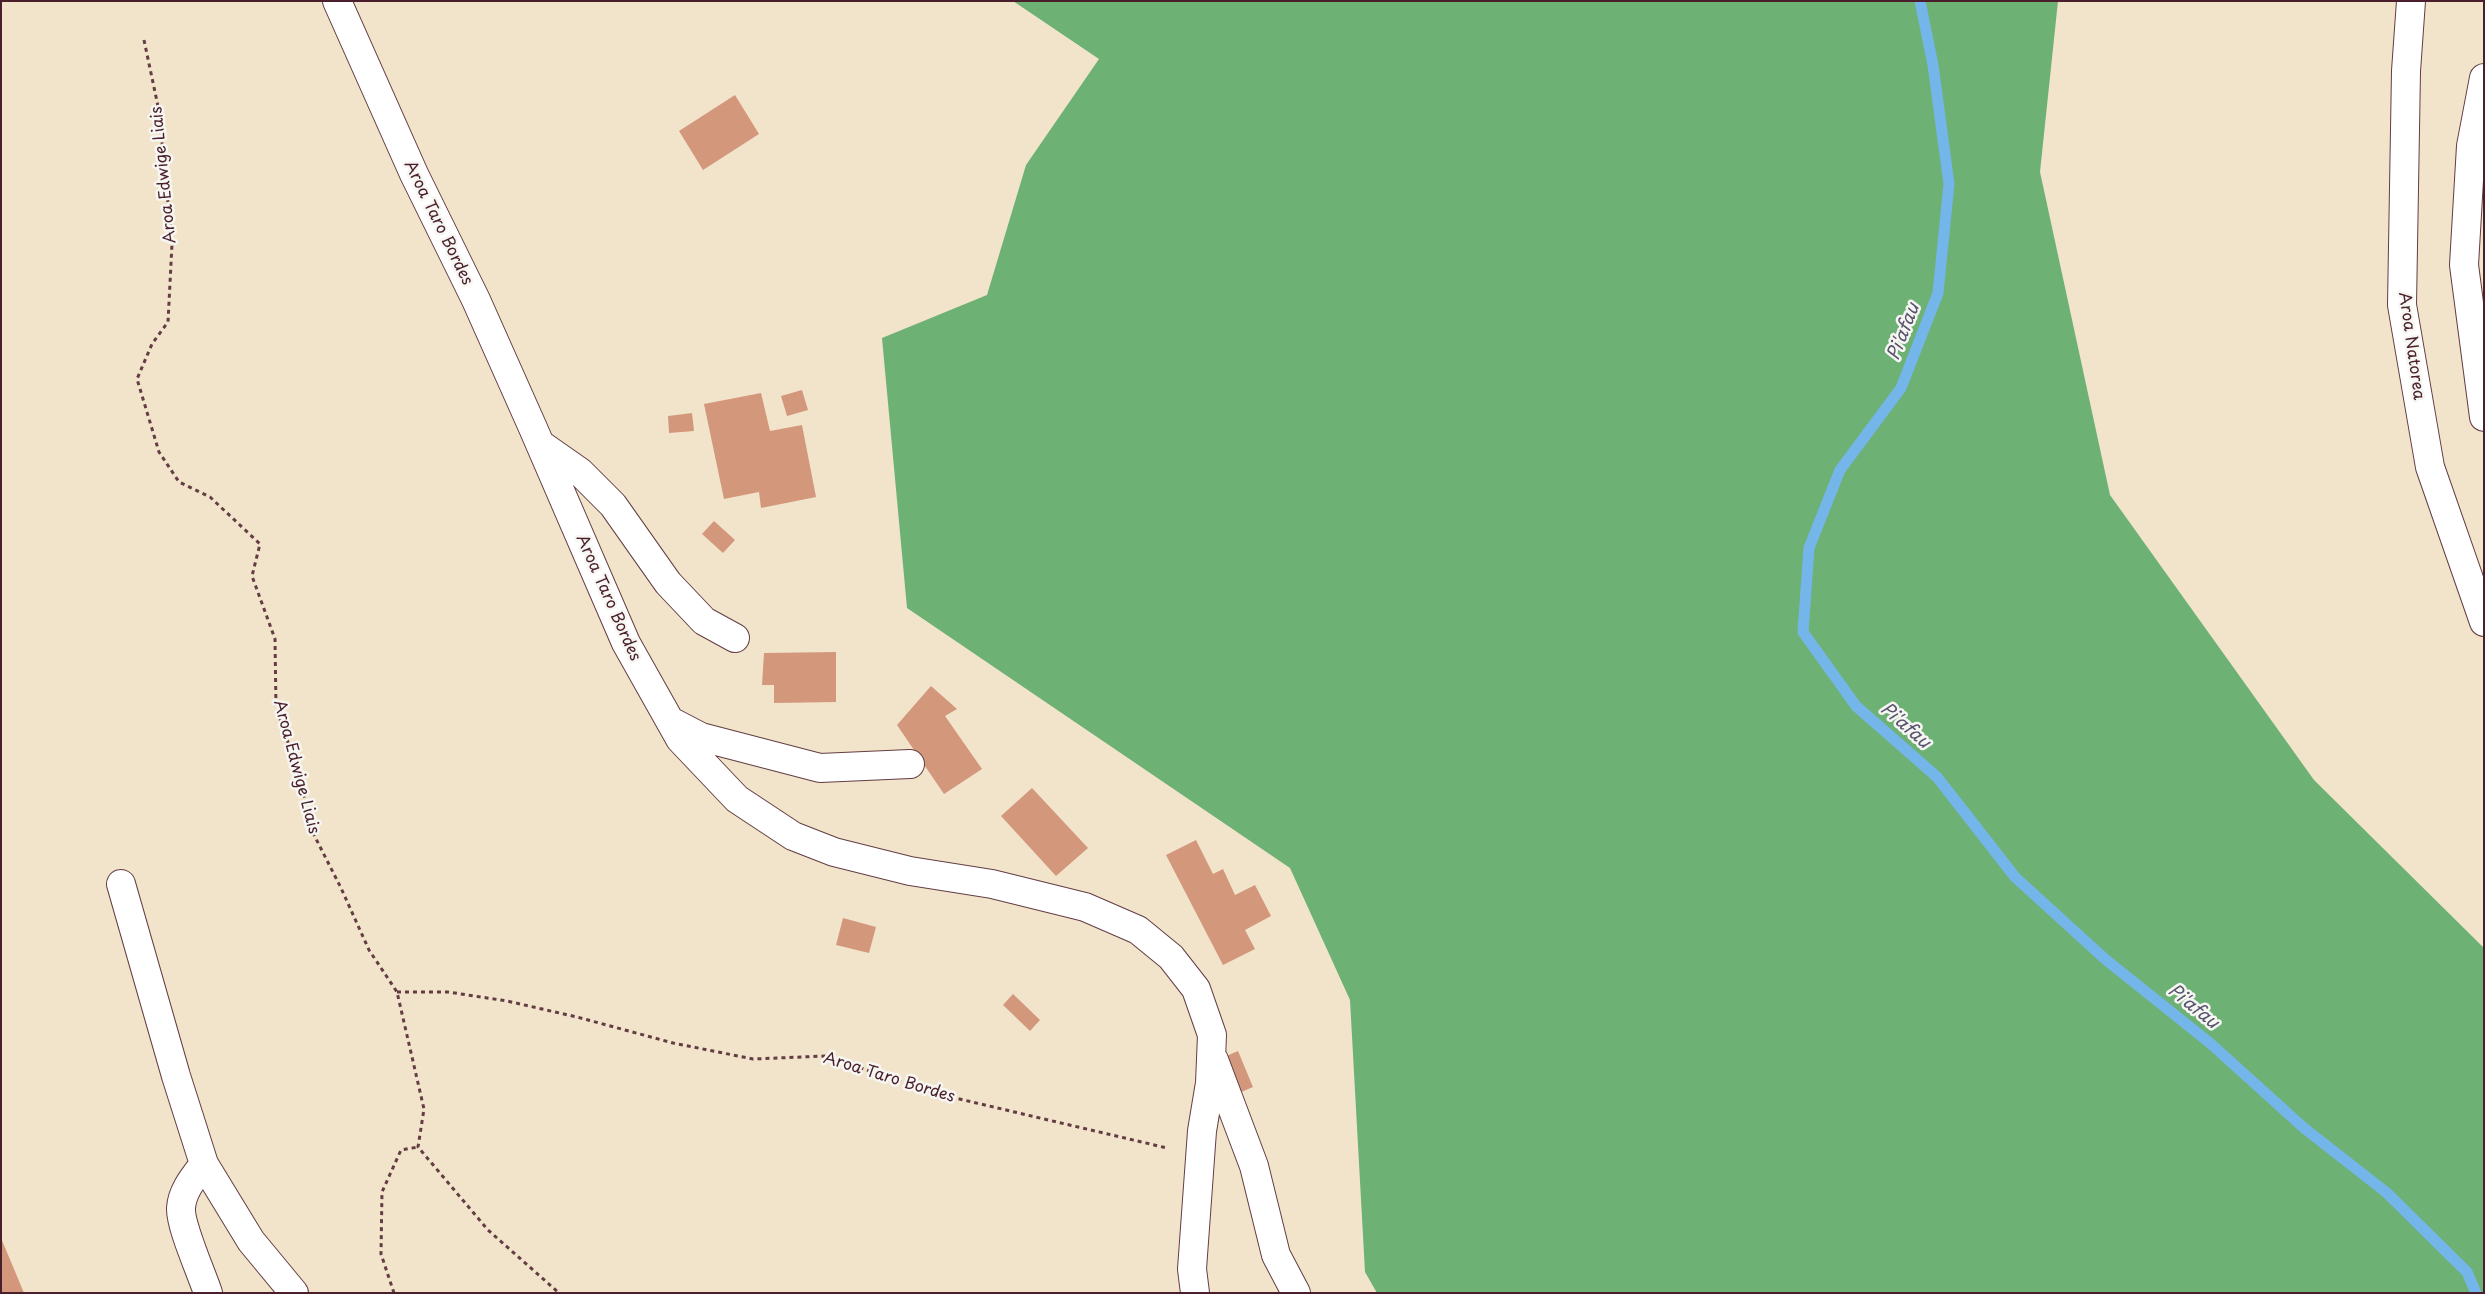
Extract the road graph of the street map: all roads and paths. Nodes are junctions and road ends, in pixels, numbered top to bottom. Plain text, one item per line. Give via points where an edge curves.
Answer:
1 (337, 1) edge
2 (2411, 1) edge
3 (144, 40) dead end
4 (2484, 78) edge
5 (2484, 417) edge
6 (540, 444) junction
7 (2484, 622) edge
8 (735, 638) dead end
9 (670, 722) junction
10 (910, 764) dead end
11 (121, 884) dead end
12 (397, 992) junction
13 (1211, 1051) junction
14 (418, 1147) junction
15 (1201, 1156) junction
16 (204, 1164) junction
17 (208, 1293) edge
18 (294, 1293) edge
19 (394, 1293) edge
20 (559, 1293) edge
21 (1194, 1293) edge
22 (1296, 1293) edge

1 - 6 street, Aroa Taro Bordes
2 - 7 street, Aroa Natorea via 2406,71 2402,305 2430,467
3 - 12 path, Aroa Edwige Liais via 159,111 172,244 168,322 152,344 137,379 159,452 179,482 210,497 260,544 252,576 275,639 276,707 300,778 310,829 369,950
4 - 5 street via 2471,146 2464,265
6 - 8 street via 580,472 613,505 668,583 704,621
6 - 9 street, Aroa Taro Bordes via 626,643
9 - 10 street via 700,737 820,768
9 - 13 street, Aroa Taro Bordes via 680,739 738,799 793,836 834,852 910,871 992,884 1085,907 1138,930 1171,957 1196,989 1212,1035
11 - 16 street
12 - 14 path, Aroa Edwige Liais via 424,1109
12 - 15 path, Aroa Taro Bordes via 448,992 507,1001 673,1043 753,1059 826,1056 934,1093
13 - 15 street, Aroa Taro Bordes
13 - 22 street, Aroa Taro Bordes via 1254,1166 1276,1256
14 - 19 path via 401,1150 382,1192 380,1254
14 - 20 path via 488,1230
15 - 21 street, Aroa Taro Bordes via 1192,1269
16 - 17 street via 184,1195 181,1209
16 - 18 street via 251,1240

